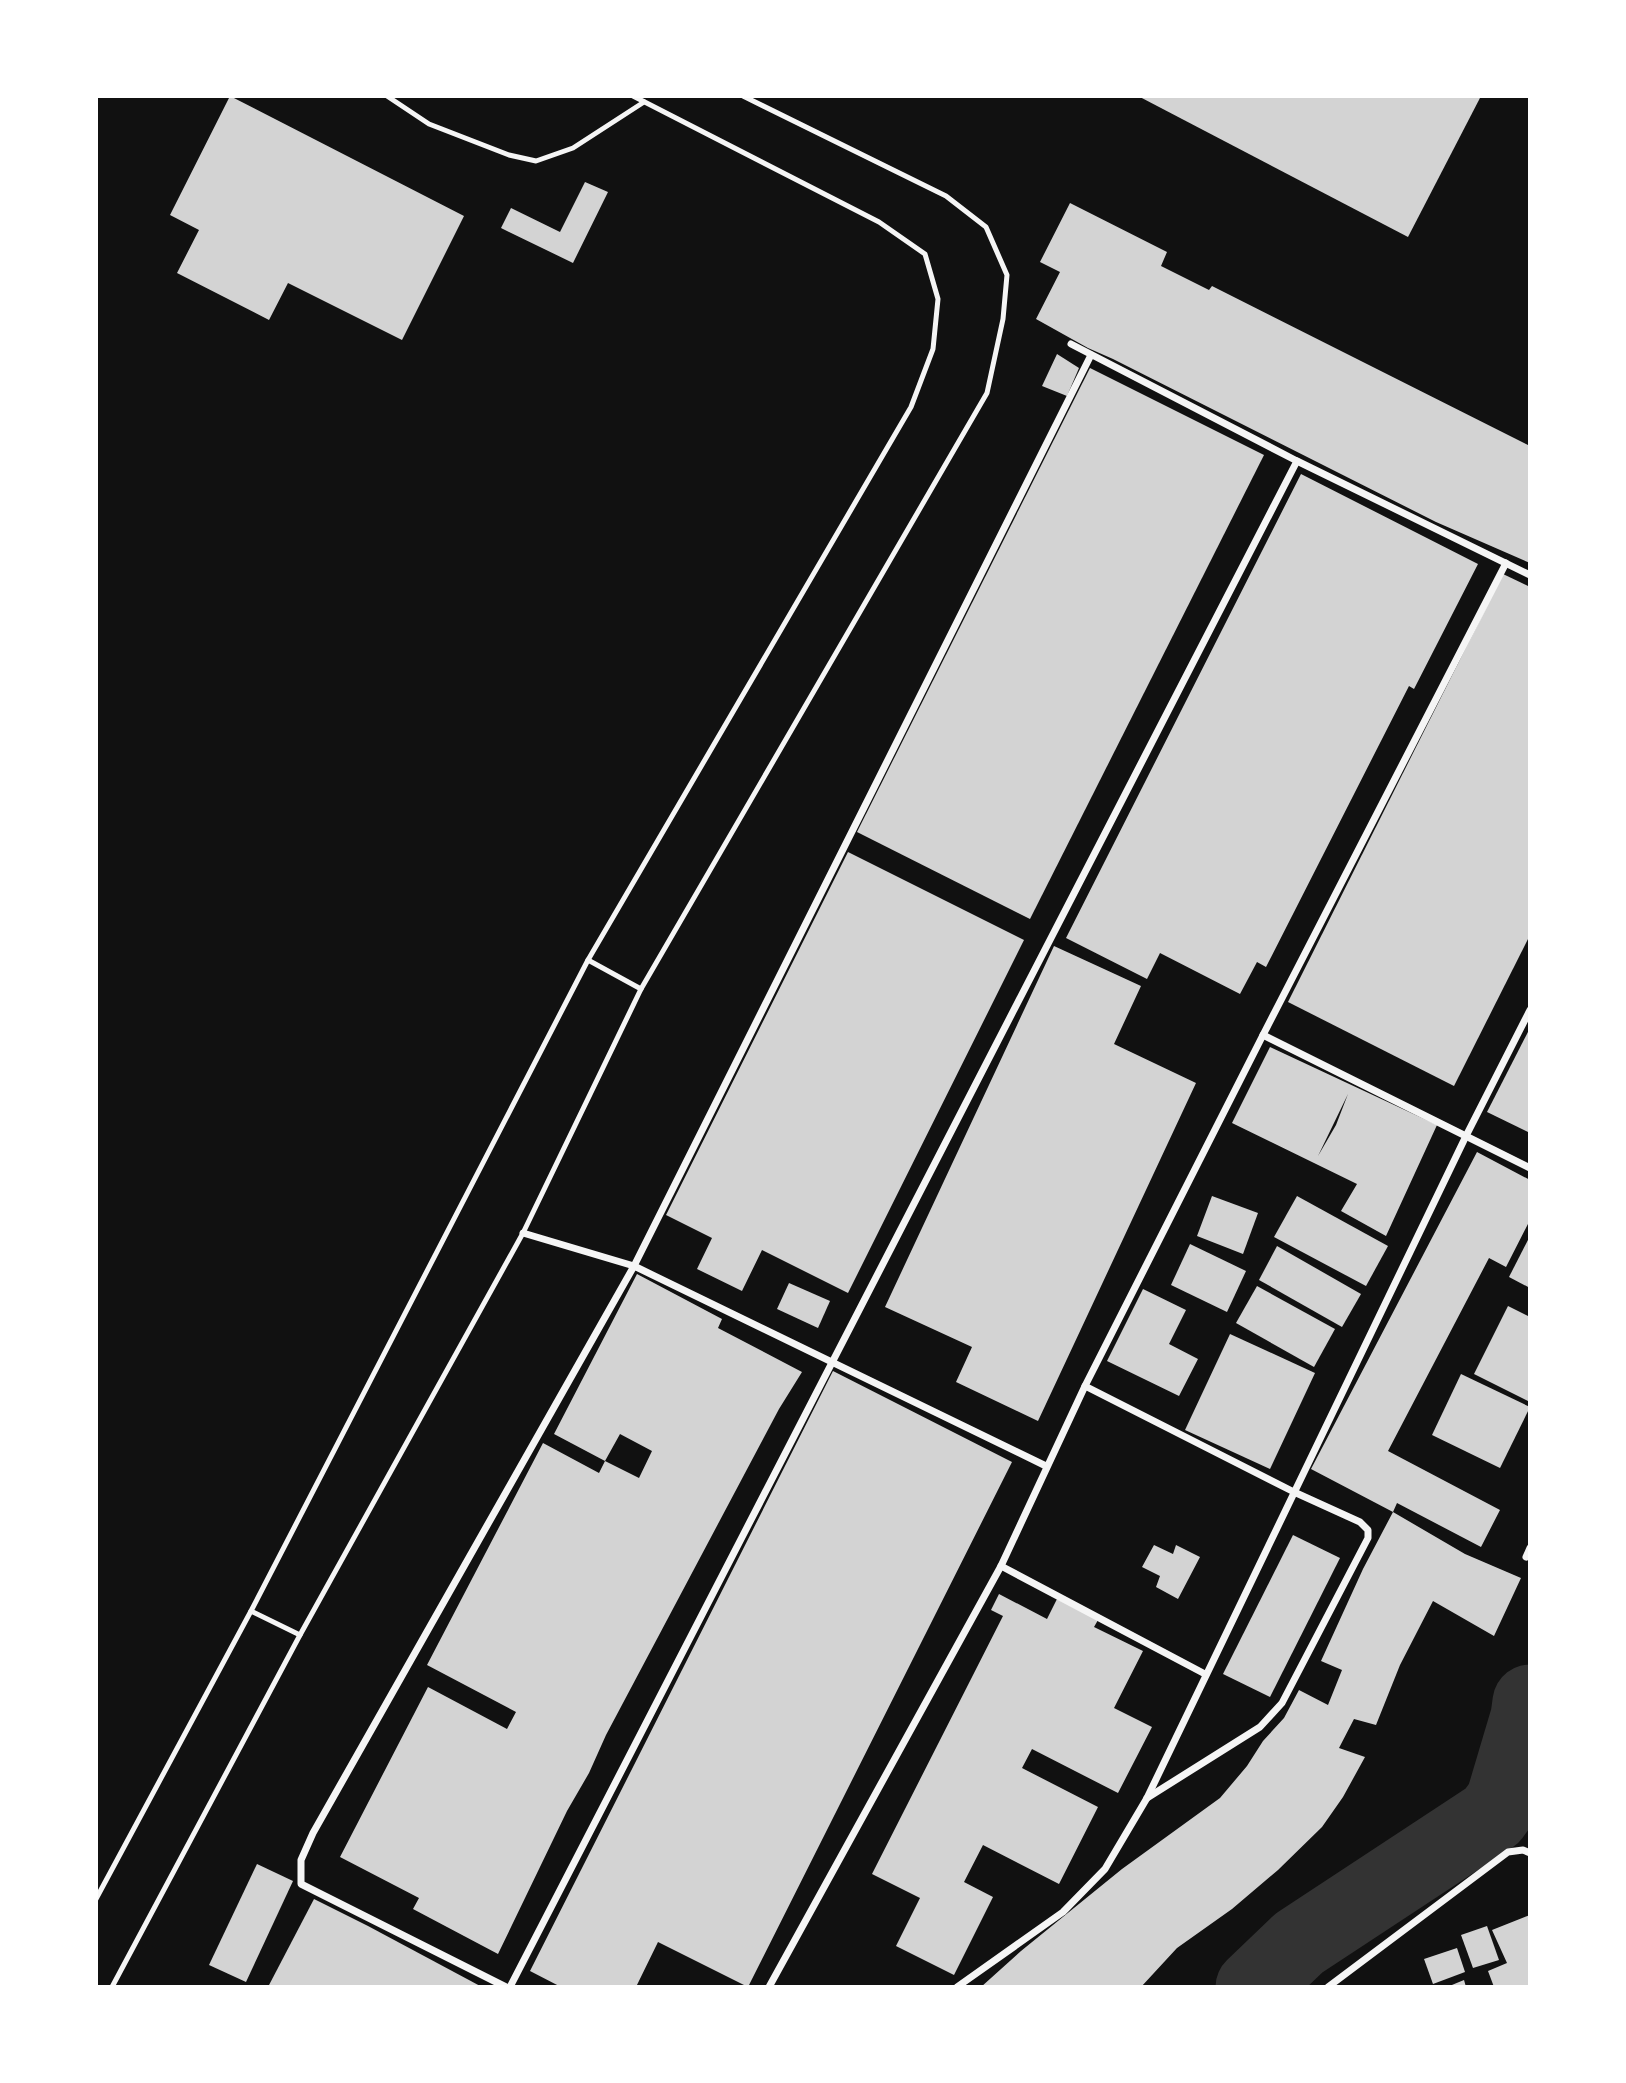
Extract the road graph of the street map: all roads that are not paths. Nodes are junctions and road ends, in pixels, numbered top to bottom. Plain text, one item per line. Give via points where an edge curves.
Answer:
1 (387, 96) edge
2 (633, 96) edge
3 (743, 96) edge
4 (644, 102) junction
5 (1071, 344) dead end
6 (1091, 355) junction
7 (1297, 461) junction
8 (1506, 563) junction
9 (1530, 575) edge
10 (588, 960) junction
11 (640, 989) junction
12 (1530, 1010) edge
13 (1263, 1035) junction
14 (1466, 1136) junction
15 (1530, 1168) edge
16 (523, 1233) junction
17 (634, 1266) junction
18 (831, 1363) junction
19 (1086, 1386) junction
20 (1046, 1466) junction
21 (1294, 1492) junction
22 (1530, 1548) edge
23 (1526, 1557) dead end
24 (1001, 1566) junction
25 (251, 1611) junction
26 (300, 1634) junction
27 (1205, 1674) junction
28 (1147, 1798) junction
29 (1530, 1853) edge
30 (96, 1899) edge
31 (112, 1987) edge
32 (508, 1987) edge
33 (769, 1987) edge
34 (957, 1987) edge
35 (1328, 1987) edge

1 - 4 lane via 429,124 536,161 573,148
2 - 4 lane
3 - 11 lane via 946,196 986,227 1007,275 1003,319 987,393
4 - 10 lane via 879,222 925,254 937,299 933,349 911,407
5 - 6 street
6 - 7 street
6 - 17 street
7 - 8 street
7 - 18 street
8 - 9 street
8 - 13 street
10 - 11 lane
10 - 25 lane
11 - 16 lane
12 - 14 street
13 - 14 street
13 - 19 street
14 - 15 street
14 - 21 street
16 - 17 street
16 - 26 lane
17 - 18 street
17 - 32 street via 301,1860 301,1884
18 - 20 street
18 - 32 street
19 - 20 street
19 - 21 street
20 - 24 street
21 - 27 street
21 - 28 street via 1360,1522 1368,1530 1368,1538 1272,1717
22 - 23 street
24 - 27 street
24 - 33 street
25 - 26 lane
25 - 30 lane
26 - 31 lane
27 - 28 street
28 - 34 street via 1105,1869 1063,1912
29 - 35 street via 1508,1852

